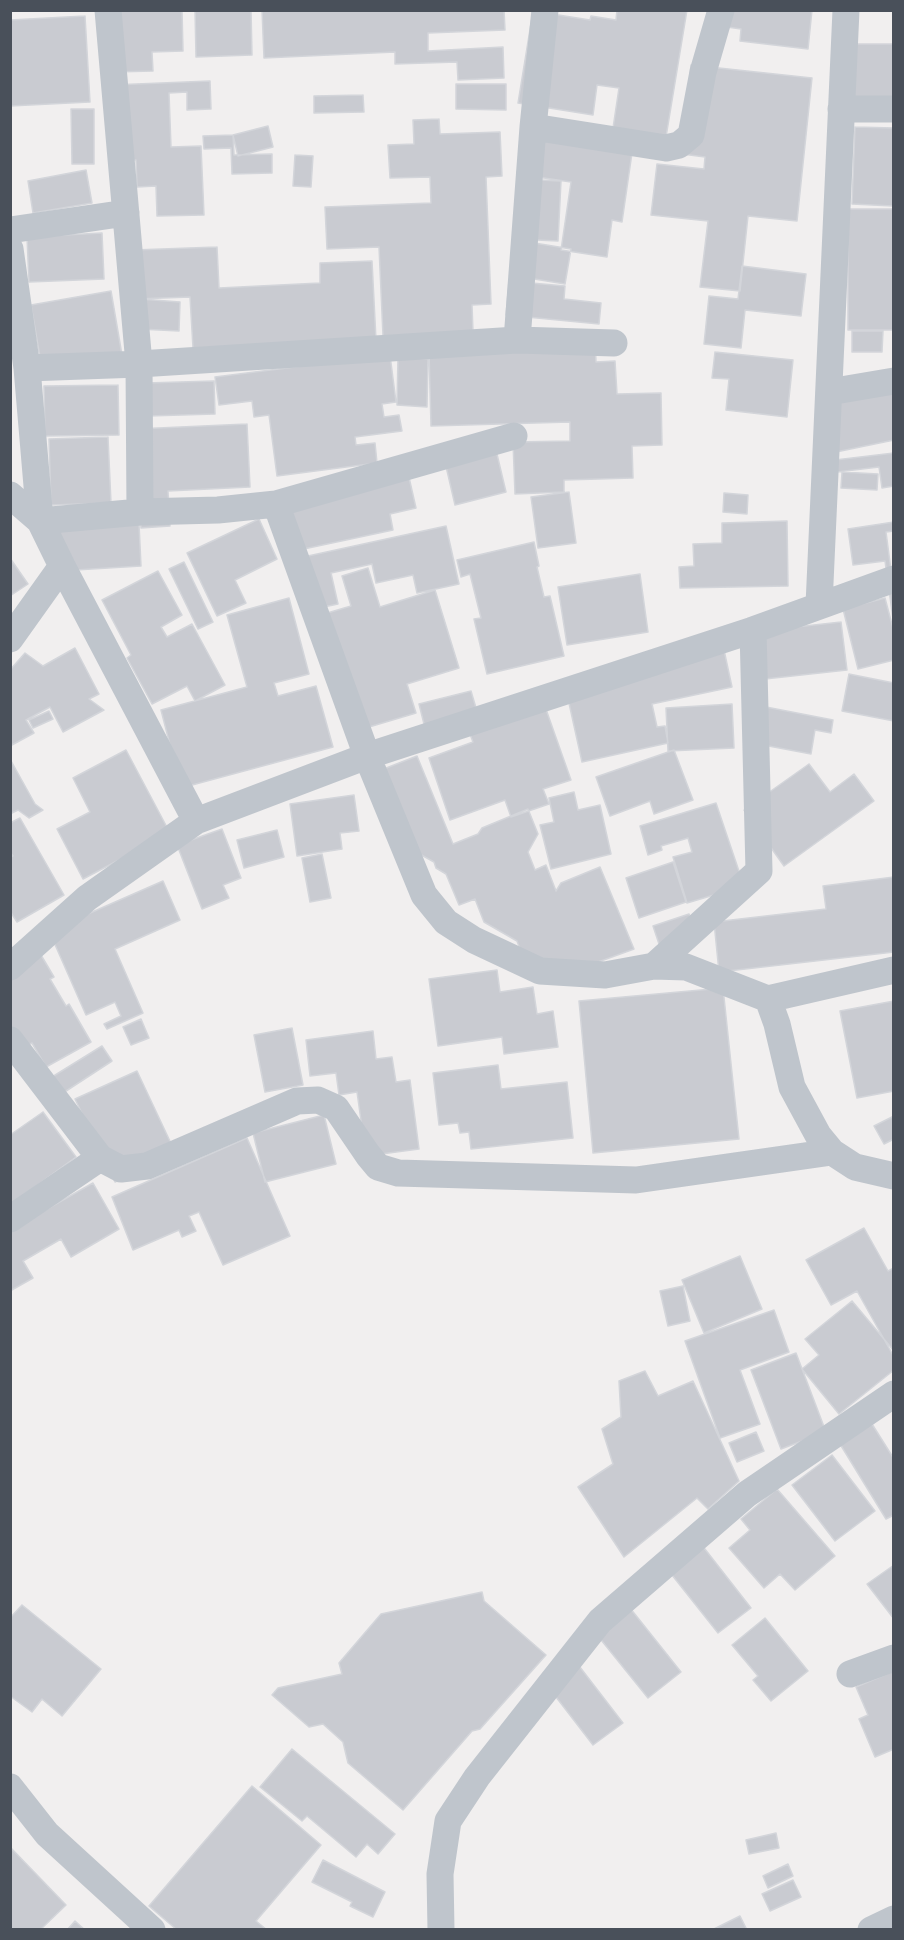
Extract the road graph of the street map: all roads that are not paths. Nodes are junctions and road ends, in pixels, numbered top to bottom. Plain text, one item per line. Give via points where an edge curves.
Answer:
1 (108, 10) edge
2 (545, 10) edge
3 (721, 10) edge
4 (846, 10) edge
5 (841, 109) junction
6 (894, 109) edge
7 (533, 127) junction
8 (126, 213) junction
9 (10, 230) edge
10 (12, 264) edge
11 (517, 340) junction
12 (614, 343) dead end
13 (139, 364) junction
14 (27, 368) junction
15 (894, 381) edge
16 (829, 392) junction
17 (514, 436) dead end
18 (10, 495) edge
19 (276, 504) junction
20 (140, 512) junction
21 (40, 520) junction
22 (62, 566) junction
23 (894, 579) edge
24 (819, 605) junction
25 (753, 630) junction
26 (10, 639) edge
27 (366, 756) junction
28 (196, 821) junction
29 (654, 966) junction
30 (10, 967) edge
31 (894, 970) edge
32 (768, 999) junction
33 (10, 1040) edge
34 (832, 1152) junction
35 (100, 1158) junction
36 (894, 1176) edge
37 (10, 1219) edge
38 (894, 1394) edge
39 (894, 1658) edge
40 (850, 1674) dead end
41 (10, 1787) edge
42 (894, 1918) edge
43 (152, 1929) edge
44 (441, 1929) edge
45 (871, 1929) edge

1 - 8 street
2 - 7 street
3 - 7 street via 703,72 691,135 679,145 666,147
4 - 5 street
5 - 6 street
5 - 16 street
7 - 11 street
8 - 9 street
8 - 13 street
10 - 14 street
11 - 12 street
11 - 13 street
13 - 14 street
13 - 20 street
14 - 21 street
15 - 16 street
16 - 24 street
17 - 19 street
18 - 21 street
19 - 20 street
19 - 27 street
20 - 21 street
21 - 22 street
22 - 26 street
22 - 28 street
23 - 24 street
24 - 25 street
25 - 27 street
25 - 29 street via 759,871
27 - 28 street
27 - 29 street via 424,895 446,922 474,940 540,971 605,975
28 - 30 street via 87,898
29 - 32 street via 686,967
31 - 32 street
32 - 34 street via 792,1087 818,1135
33 - 35 street
34 - 35 street via 636,1180 398,1173 378,1167 336,1108 318,1100 297,1101 147,1166 121,1169
34 - 36 street via 855,1167
35 - 37 street
38 - 44 street via 747,1494 600,1621 477,1777 448,1821 440,1874
39 - 40 street
41 - 43 street via 47,1834
42 - 45 street

